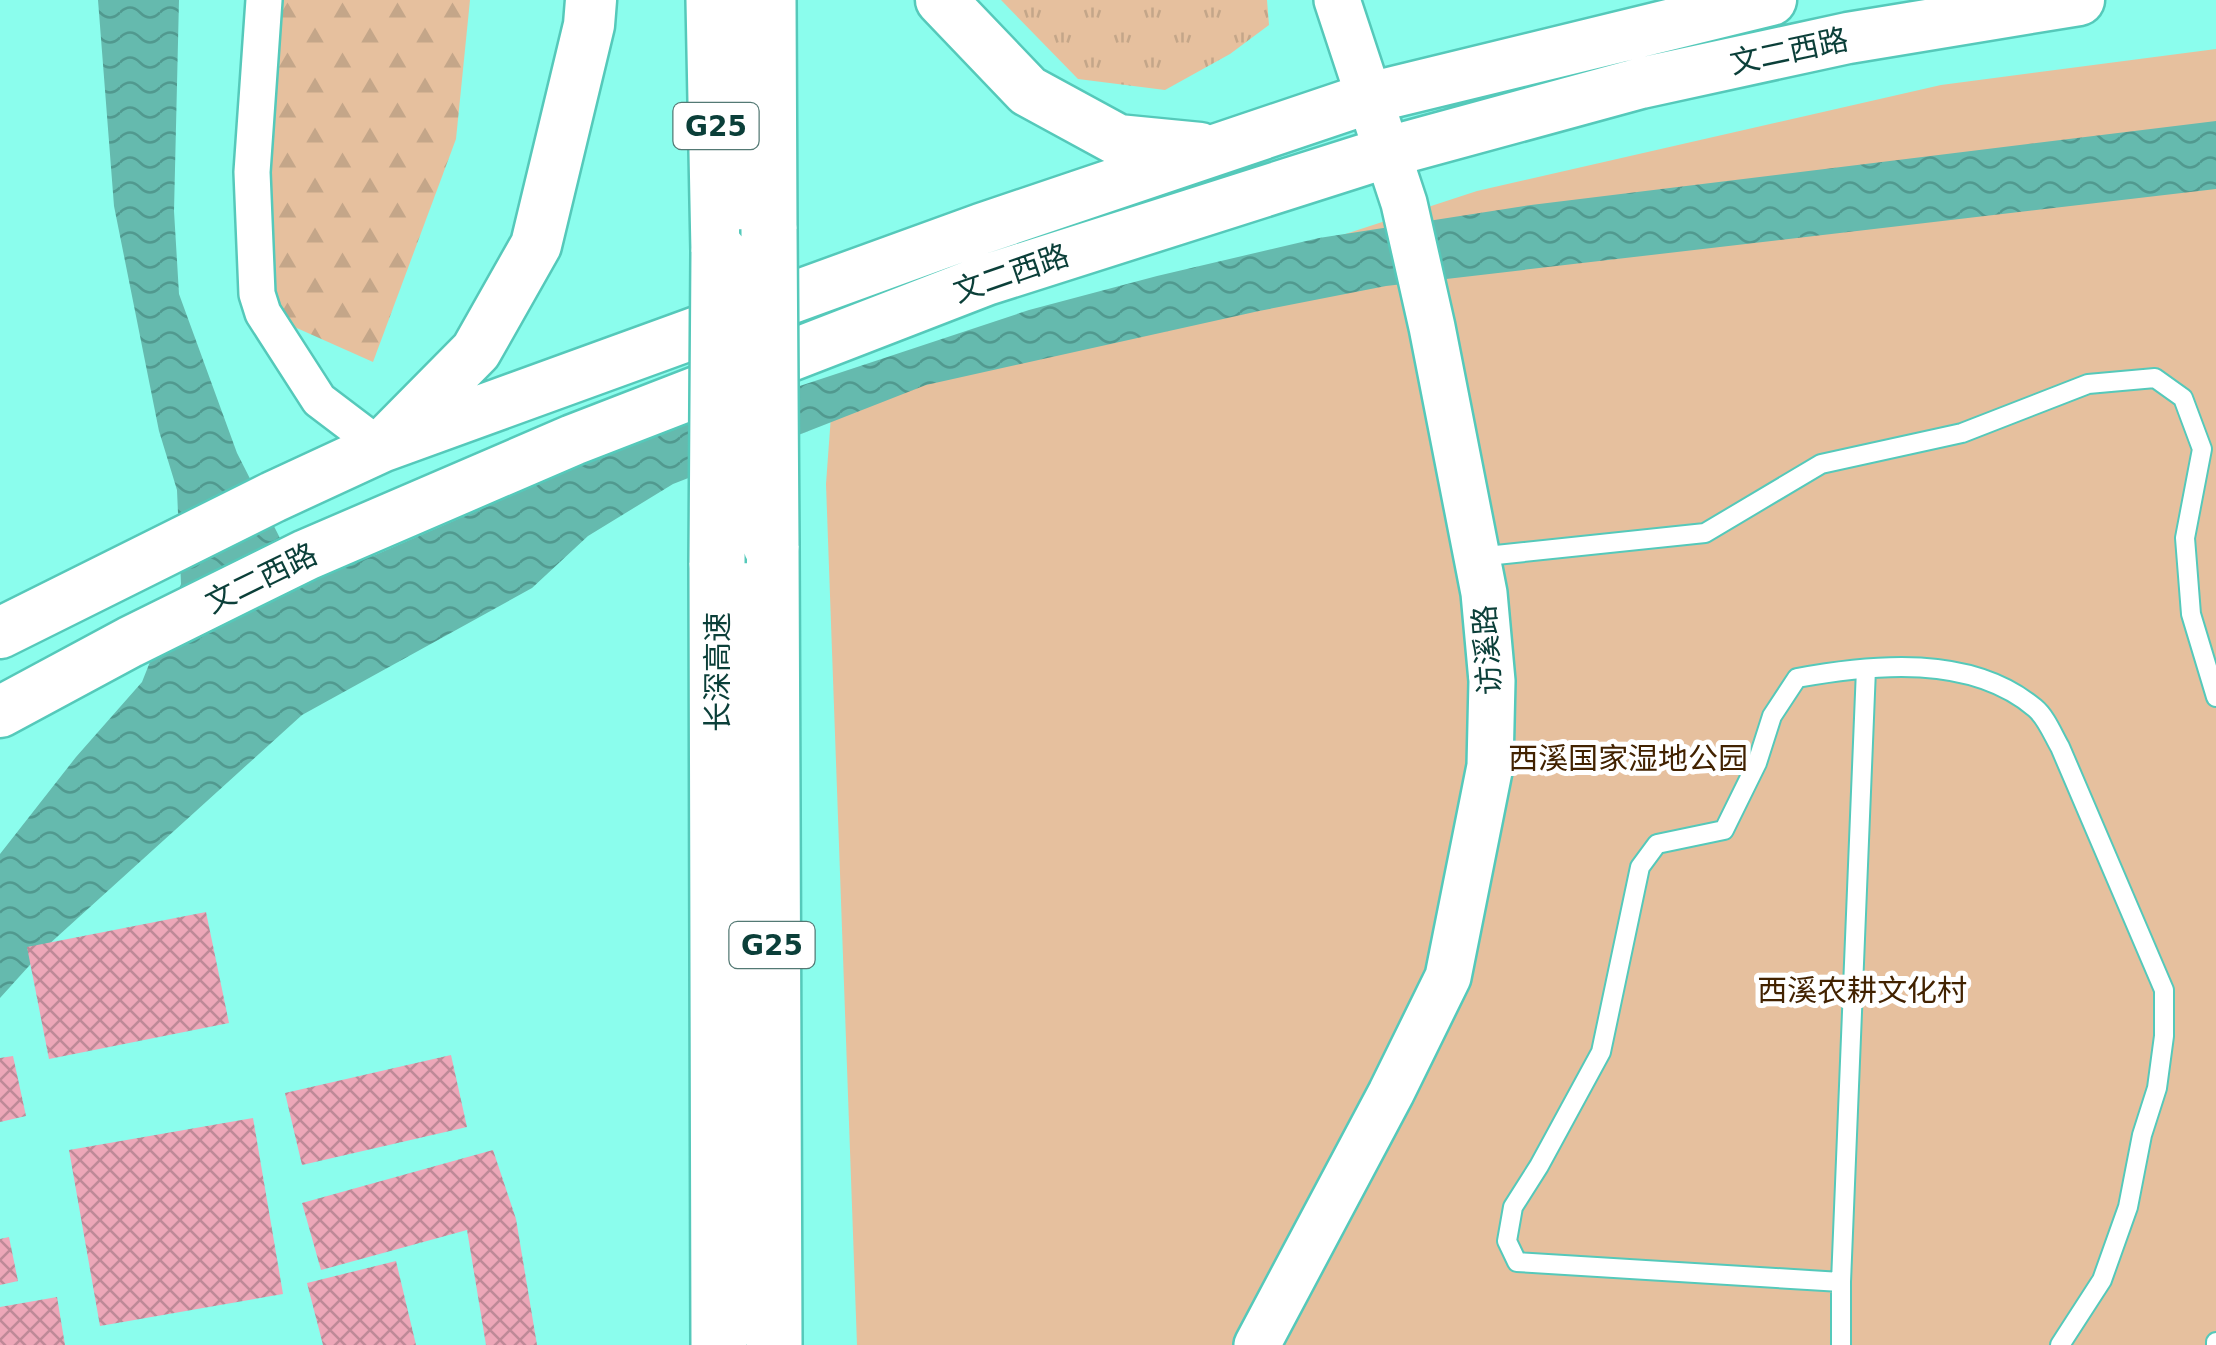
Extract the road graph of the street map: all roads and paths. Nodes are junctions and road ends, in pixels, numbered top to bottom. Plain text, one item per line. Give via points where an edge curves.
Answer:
1 (264, 0) edge
2 (591, 0) edge
3 (714, 0) edge
4 (768, 0) edge
5 (941, 0) edge
6 (1337, 0) edge
7 (1771, 0) edge
8 (2079, 0) edge
9 (1369, 98) junction
10 (1220, 150) junction
11 (1388, 152) junction
12 (380, 447) junction
13 (1477, 557) junction
14 (0, 633) edge
15 (1866, 669) junction
16 (2216, 698) edge
17 (0, 712) edge
18 (1842, 1282) junction
19 (719, 1345) edge
20 (774, 1345) edge
21 (1257, 1345) edge
22 (1841, 1345) edge
23 (2060, 1345) edge

1 - 12 street via 252,172 257,294 319,400
2 - 12 main road via 536,245 476,351
3 - 19 highway, 长深高速 / G25, bridge
4 - 20 highway, 长深高速 / G25, bridge
5 - 10 main road via 1028,91 1118,140
6 - 9 street, 访溪路
7 - 9 main road, 文二西路
8 - 11 main road, 文二西路 via 1810,46
9 - 10 main road, 文二西路
9 - 11 street, 访溪路
10 - 12 main road, 文二西路 via 980,229
11 - 13 street, 访溪路 via 1432,327
11 - 17 main road, 文二西路 via 986,280 573,440 306,555
12 - 14 main road, 文二西路
13 - 16 lane via 1705,534 1821,464 1962,433 2088,384 2156,378 2184,398 2202,449 2185,538 2191,614
13 - 21 street, 访溪路 via 1492,681 1490,766 1448,977
15 - 18 lane
15 - 18 lane via 1797,678 1772,716 1724,830 1656,844 1640,867 1601,1052 1513,1206 1507,1241 1518,1262
15 - 23 lane via 1947,670 2003,687 2038,710 2164,990 2156,1088 2128,1207 2102,1280
18 - 22 lane

